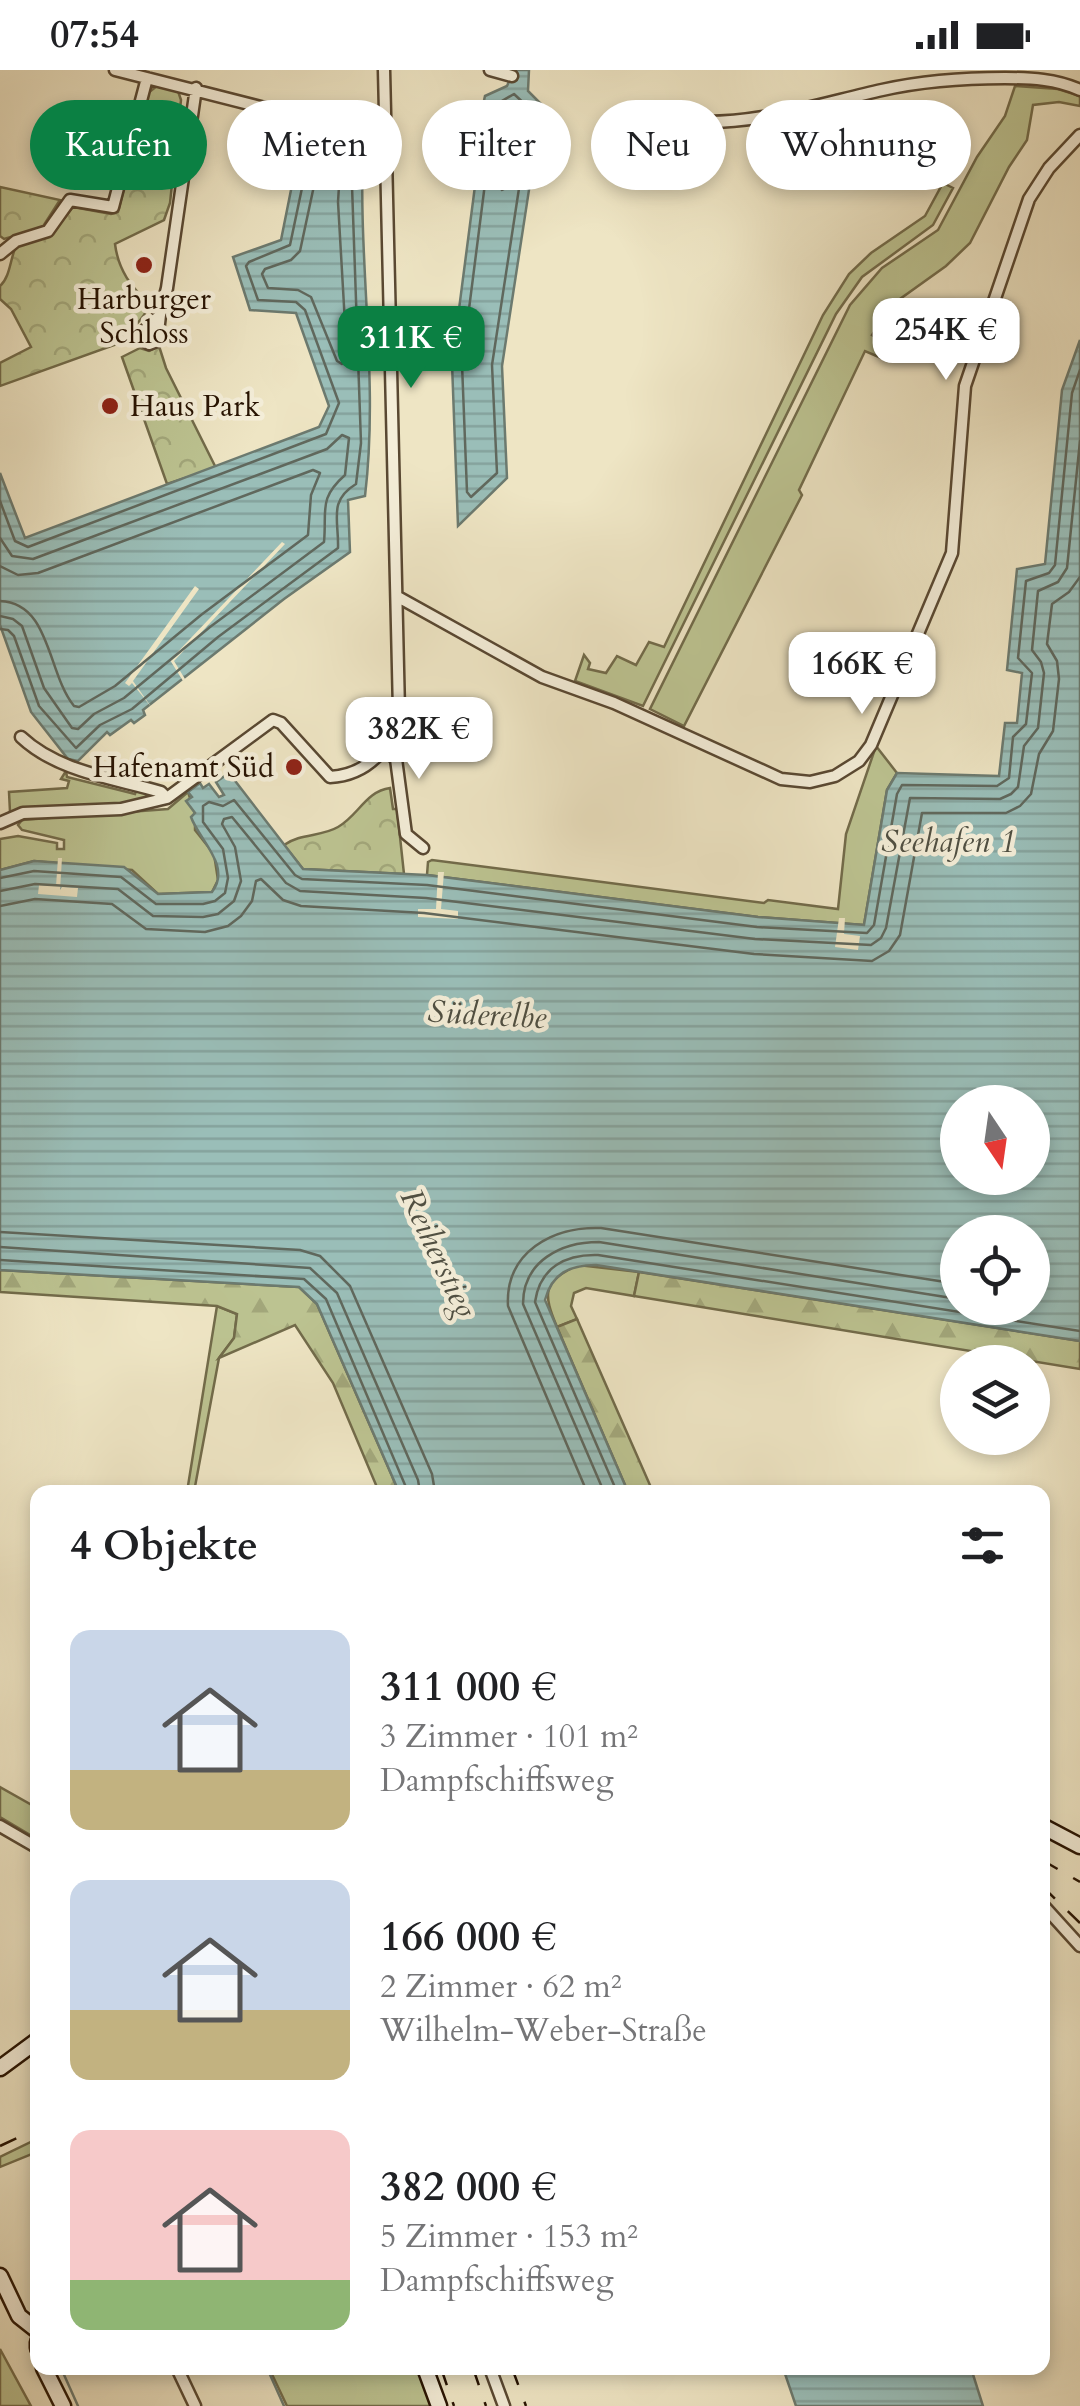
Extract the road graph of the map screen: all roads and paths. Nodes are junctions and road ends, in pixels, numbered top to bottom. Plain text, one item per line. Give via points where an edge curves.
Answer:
1 (115, 70) edge
2 (384, 70) edge
3 (490, 70) edge
4 (512, 76) dead end
5 (147, 78) junction
6 (196, 88) junction
7 (1080, 90) edge
8 (240, 100) edge
9 (384, 100) edge
10 (726, 119) edge
11 (1080, 135) edge
12 (386, 190) edge
13 (0, 254) edge
14 (160, 315) dead end
15 (398, 597) junction
16 (21, 738) dead end
17 (384, 750) junction
18 (168, 798) junction
19 (0, 822) edge
20 (423, 848) dead end
21 (0, 1826) edge
22 (1050, 1830) edge
23 (30, 1843) edge
24 (1080, 1846) edge
25 (1050, 1913) edge
26 (1080, 1946) edge
27 (30, 2046) edge
28 (2, 2065) edge
29 (0, 2276) edge
30 (30, 2326) edge
31 (47, 2375) edge
32 (180, 2375) edge
33 (428, 2375) edge
34 (493, 2375) edge
35 (62, 2406) edge
36 (195, 2406) edge
37 (439, 2406) edge
38 (504, 2406) edge

1 - 5 street
2 - 9 street
3 - 4 street
5 - 6 street
5 - 13 street via 114,207 70,200 48,231 16,240
6 - 8 street
6 - 14 street
7 - 10 street via 1042,79 950,80
11 - 15 street via 1029,199 968,375 946,566 871,744 836,776 781,779 531,671
12 - 15 street
15 - 17 street via 399,711
16 - 18 street via 62,764
17 - 18 street via 357,772 330,777 273,720
17 - 20 street via 396,760 406,834
18 - 19 street via 121,809 23,812
21 - 23 street
22 - 24 main road
25 - 26 street
27 - 28 main road
29 - 30 main road via 18,2316
31 - 35 main road
32 - 36 street
33 - 37 main road
34 - 38 street

